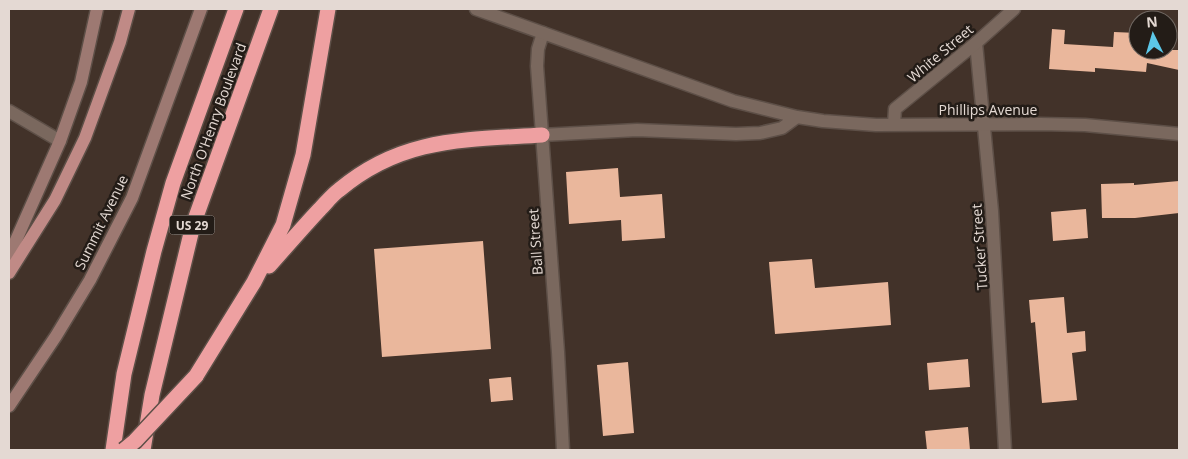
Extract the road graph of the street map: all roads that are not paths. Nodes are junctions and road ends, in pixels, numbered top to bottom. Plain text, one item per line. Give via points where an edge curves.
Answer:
1 (97, 9) edge
2 (129, 9) edge
3 (201, 9) edge
4 (236, 9) edge
5 (272, 9) edge
6 (328, 9) edge
7 (476, 9) edge
8 (1014, 9) edge
9 (543, 33) junction
10 (976, 43) junction
11 (9, 111) edge
12 (797, 116) junction
13 (984, 123) junction
14 (894, 124) junction
15 (1179, 134) edge
16 (542, 135) junction
17 (60, 141) junction
18 (9, 256) edge
19 (9, 273) edge
20 (254, 282) junction
21 (9, 406) edge
22 (113, 450) edge
23 (124, 450) edge
24 (143, 450) edge
25 (563, 450) edge
26 (1006, 450) edge

1 - 17 main road via 81,82
2 - 19 main road via 85,138 55,200
3 - 21 main road, Summit Avenue via 132,198 90,280
4 - 22 highway, North O'Henry Boulevard / US 29 via 173,183 154,250 124,374
5 - 24 highway, North O'Henry Boulevard / US 29 via 193,225 152,395
6 - 20 highway via 303,155 283,225
7 - 9 street, Phillips Avenue
8 - 10 street, White Street
9 - 12 street, Phillips Avenue via 733,100
9 - 16 street, Ball Street via 537,66
10 - 13 street, Tucker Street
10 - 14 street, White Street via 895,110
11 - 17 street
12 - 14 street, Phillips Avenue via 850,123
12 - 16 street via 782,128 736,134 637,130
13 - 14 street, Phillips Avenue
13 - 15 street, Phillips Avenue via 1085,125
13 - 26 street, Tucker Street
16 - 20 highway via 427,145 400,153 372,167 338,190
16 - 25 street, Ball Street
17 - 18 main road
20 - 23 highway, bridge via 196,376

